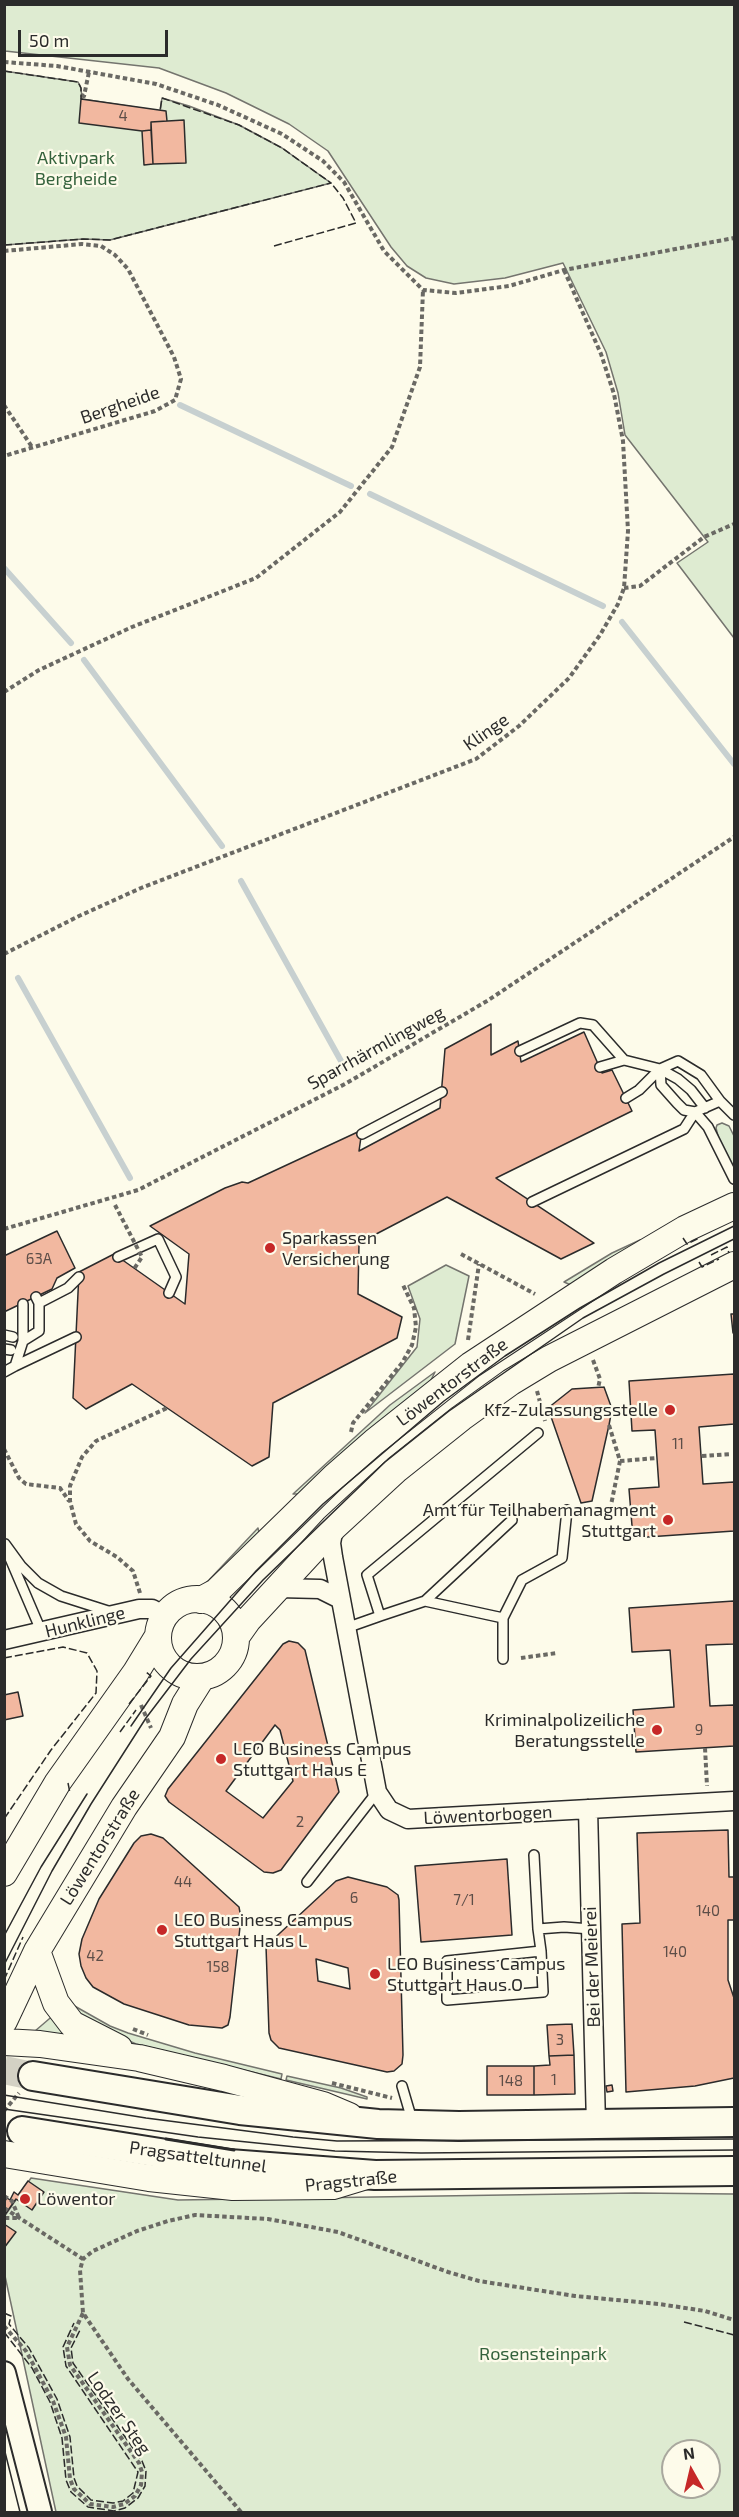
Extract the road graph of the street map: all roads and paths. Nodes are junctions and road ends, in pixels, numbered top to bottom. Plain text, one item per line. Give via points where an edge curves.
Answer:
1 (4, 62) edge
2 (89, 72) junction
3 (81, 95) dead end
4 (735, 238) edge
5 (4, 251) edge
6 (564, 270) junction
7 (423, 290) junction
8 (4, 405) edge
9 (32, 448) junction
10 (4, 456) edge
11 (735, 524) edge
12 (624, 588) junction
13 (4, 692) edge
14 (735, 837) edge
15 (4, 954) edge
16 (520, 1051) dead end
17 (624, 1060) junction
18 (600, 1066) dead end
19 (660, 1068) junction
20 (442, 1092) dead end
21 (626, 1098) dead end
22 (720, 1101) junction
23 (705, 1108) junction
24 (695, 1112) junction
25 (735, 1115) edge
26 (362, 1134) dead end
27 (735, 1179) edge
28 (111, 1198) junction
29 (532, 1202) dead end
30 (735, 1206) edge
31 (4, 1229) edge
32 (461, 1254) dead end
33 (118, 1257) dead end
34 (479, 1264) junction
35 (735, 1265) edge
36 (134, 1269) dead end
37 (79, 1277) dead end
38 (403, 1285) dead end
39 (169, 1293) dead end
40 (535, 1294) dead end
41 (23, 1304) dead end
42 (76, 1337) dead end
43 (23, 1341) junction
44 (467, 1344) dead end
45 (590, 1350) dead end
46 (15, 1366) junction
47 (4, 1372) edge
48 (535, 1384) dead end
49 (598, 1388) dead end
50 (167, 1408) dead end
51 (609, 1425) dead end
52 (547, 1426) dead end
53 (538, 1432) dead end
54 (351, 1436) dead end
55 (4, 1449) edge
56 (731, 1454) dead end
57 (702, 1456) dead end
58 (657, 1458) dead end
59 (620, 1461) junction
60 (69, 1501) junction
61 (611, 1505) dead end
62 (567, 1510) dead end
63 (512, 1520) dead end
64 (334, 1527) junction
65 (5, 1543) edge
66 (279, 1588) junction
67 (140, 1593) dead end
68 (340, 1599) junction
69 (201, 1600) junction
70 (425, 1601) junction
71 (118, 1613) junction
72 (380, 1616) junction
73 (502, 1618) junction
74 (161, 1626) junction
75 (346, 1628) junction
76 (42, 1633) junction
77 (236, 1637) junction
78 (4, 1640) edge
79 (557, 1653) dead end
80 (521, 1658) dead end
81 (502, 1659) dead end
82 (202, 1677) junction
83 (138, 1698) dead end
84 (157, 1722) dead end
85 (705, 1748) dead end
86 (706, 1773) dead end
87 (377, 1792) junction
88 (735, 1801) edge
89 (588, 1809) junction
90 (534, 1855) dead end
91 (4, 1873) edge
92 (307, 1882) dead end
93 (538, 1929) junction
94 (591, 1929) junction
95 (37, 1951) junction
96 (541, 1952) junction
97 (4, 2021) edge
98 (4, 2042) edge
99 (139, 2058) junction
100 (23, 2082) joint
101 (402, 2086) dead end
102 (13, 2121) edge
103 (735, 2122) edge
104 (378, 2124) junction
105 (596, 2125) junction
106 (414, 2126) junction
107 (4, 2154) edge
108 (611, 2171) junction
109 (735, 2171) edge
110 (375, 2175) junction
111 (735, 2182) edge
112 (4, 2196) edge
113 (4, 2208) edge
114 (4, 2218) edge
115 (19, 2218) junction
116 (83, 2259) junction
117 (83, 2313) junction
118 (735, 2320) edge
119 (4, 2326) edge
120 (4, 2373) edge
121 (40, 2512) edge
122 (241, 2512) edge

1 - 2 path
2 - 3 path via 84,96
2 - 7 path via 156,84 218,105 282,134 323,161 344,182 384,251
4 - 6 path
5 - 9 path, Bergheide via 82,244 101,246 115,255 128,269 174,357 181,379 175,400 155,411
6 - 7 path via 509,286 456,293
6 - 12 path, Klinge via 601,354 616,403 623,441 628,531
7 - 13 path via 420,367 392,447 340,512 256,578 132,627 39,670
8 - 9 path
9 - 10 path, Bergheide
11 - 12 path via 704,537 640,586
12 - 15 path, Klinge via 600,635 569,678 519,726 476,759 141,888
14 - 28 path, Sparrhärmlingweg via 406,1050 138,1190
16 - 17 lane via 580,1023 593,1025
17 - 18 lane
17 - 19 lane
19 - 21 lane
19 - 22 lane via 678,1061 691,1066
19 - 23 lane via 691,1090
19 - 24 lane via 661,1086 684,1110
20 - 26 lane
22 - 23 lane
22 - 25 lane
23 - 24 lane
24 - 27 lane via 708,1127
24 - 29 lane via 684,1129
28 - 31 path, Sparrhärmlingweg
28 - 36 path, bridge via 142,1257
30 - 69 main road, Löwentorstraße via 684,1229 614,1271 471,1365 374,1442 216,1592
32 - 34 path
33 - 39 lane via 160,1237 176,1277
34 - 40 path
34 - 44 path
35 - 64 main road, Löwentorstraße via 511,1382 397,1469
37 - 43 lane via 68,1288 38,1300 39,1331
38 - 54 path via 414,1308 416,1328 412,1345 402,1363 352,1423
41 - 43 lane
42 - 46 lane
43 - 46 lane
45 - 49 path via 600,1379
46 - 47 lane
48 - 52 path
50 - 60 path via 96,1441 82,1457 70,1486
51 - 59 path
53 - 72 lane via 367,1575
55 - 60 path via 26,1484 60,1488
56 - 57 path
58 - 59 path
59 - 61 path
60 - 67 path via 76,1524 90,1541 133,1570
62 - 73 lane via 562,1558 522,1580
63 - 70 lane
64 - 66 main road, Löwentorstraße
64 - 68 street via 331,1543
65 - 71 lane via 38,1583 61,1596
65 - 76 lane
66 - 68 street via 320,1589
66 - 77 main road, Löwentorstraße
68 - 75 street
69 - 74 main road, Löwentorstraße via 174,1606
69 - 77 main road via 222,1608 230,1617
70 - 72 lane
70 - 73 lane
71 - 74 street, Hunklinge via 152,1609
71 - 76 street, Hunklinge
72 - 75 lane
73 - 81 lane
74 - 82 main road via 161,1653 171,1668 191,1677
74 - 91 main road, Löwentorstraße via 136,1672 58,1782
75 - 87 street
76 - 78 street, Hunklinge
77 - 82 main road, Löwentorstraße via 227,1664
79 - 80 path
82 - 95 main road, Löwentorstraße via 185,1704 172,1737 124,1807
83 - 84 path via 151,1729
85 - 86 path
87 - 89 street, Löwentorbogen via 389,1810 408,1819
87 - 92 lane
88 - 89 street, Löwentorbogen
89 - 94 street, Bei der Meierei
90 - 93 lane
93 - 94 lane
93 - 96 lane
94 - 105 street, Bei der Meierei
95 - 97 main road, Löwentorstraße
95 - 99 main road via 56,2003 72,2024
96 - 96 lane via 447,1961 447,2000 543,1992
98 - 99 main road
99 - 104 main road via 322,2105
100 - 102 path
100 - 104 main road
101 - 106 lane
102 - 110 main road, Pragsatteltunnel via 229,2164
103 - 105 main road
104 - 106 main road
105 - 106 main road
107 - 110 main road, Pragstraße via 149,2178 250,2188 333,2186
108 - 109 main road
108 - 110 main road, Pragstraße
108 - 111 main road, Pragstraße
112 - 115 path via 12,2201
113 - 115 path
114 - 115 path
115 - 116 path
116 - 117 path
116 - 118 path via 107,2244 195,2215 268,2219 338,2232 479,2281 705,2311
117 - 119 path, Lodzer Steg via 67,2347 70,2365 142,2472 135,2496 113,2507 90,2504 74,2489 66,2438 53,2401 26,2351
117 - 122 path via 129,2379
120 - 121 street

